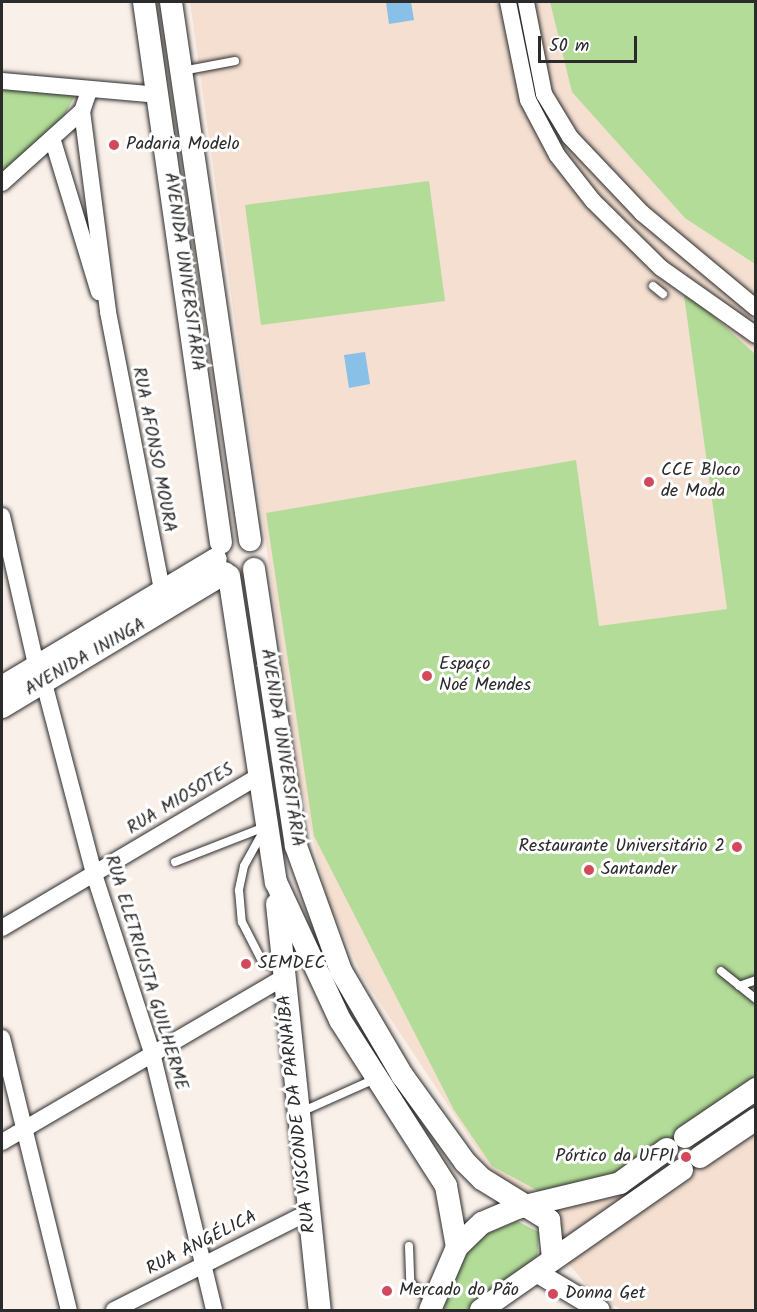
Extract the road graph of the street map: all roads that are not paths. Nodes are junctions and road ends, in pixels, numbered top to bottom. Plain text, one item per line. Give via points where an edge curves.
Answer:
1 (144, 2) edge
2 (166, 2) edge
3 (171, 2) edge
4 (508, 2) edge
5 (526, 2) edge
6 (235, 61) dead end
7 (179, 62) junction
8 (2, 81) edge
9 (89, 92) junction
10 (159, 95) junction
11 (81, 111) junction
12 (53, 141) junction
13 (193, 141) junction
14 (591, 161) junction
15 (575, 179) junction
16 (2, 183) edge
17 (653, 286) dead end
18 (663, 294) dead end
19 (756, 308) edge
20 (108, 312) junction
21 (756, 335) edge
22 (2, 516) edge
23 (250, 540) junction
24 (223, 563) junction
25 (254, 569) junction
26 (166, 602) junction
27 (40, 674) junction
28 (2, 687) edge
29 (2, 708) edge
30 (256, 778) junction
31 (265, 827) junction
32 (296, 846) junction
33 (270, 852) junction
34 (175, 862) dead end
35 (94, 874) junction
36 (276, 882) junction
37 (2, 928) edge
38 (721, 971) dead end
39 (282, 973) junction
40 (756, 980) edge
41 (739, 986) junction
42 (756, 999) edge
43 (2, 1038) edge
44 (153, 1053) junction
45 (402, 1075) junction
46 (380, 1082) junction
47 (756, 1089) edge
48 (725, 1110) junction
49 (297, 1114) junction
50 (747, 1125) edge
51 (27, 1128) junction
52 (2, 1142) edge
53 (532, 1205) junction
54 (307, 1213) junction
55 (409, 1246) dead end
56 (457, 1247) junction
57 (202, 1265) junction
58 (545, 1265) junction
59 (512, 1301) edge
60 (433, 1307) edge
61 (483, 1309) edge
62 (69, 1311) edge
63 (114, 1311) edge
64 (214, 1311) edge
65 (321, 1311) edge
66 (600, 1311) edge

1 - 10 main road, AVENIDA UNIVERSITÁRIA
2 - 7 main road
3 - 7 main road, AVENIDA UNIVERSITÁRIA
4 - 15 street via 528,100 540,129
5 - 14 street via 544,94
6 - 7 lane
7 - 13 main road, AVENIDA UNIVERSITÁRIA
8 - 9 street
9 - 10 street
9 - 11 street
10 - 13 main road via 167,104 178,148
10 - 24 main road, AVENIDA UNIVERSITÁRIA
11 - 12 street
11 - 20 street, RUA AFONSO MOURA
12 - 16 street
12 - 20 street, RUA AFONSO MOURA
13 - 23 main road, AVENIDA UNIVERSITÁRIA
14 - 15 lane
14 - 19 street via 681,248
15 - 21 street via 662,268
17 - 18 lane
20 - 26 street, RUA AFONSO MOURA
22 - 27 street, RUA ELETRICISTA GUILHERME
23 - 24 main road via 238,536
23 - 25 main road, AVENIDA UNIVERSITÁRIA via 258,557
24 - 25 main road via 243,577
24 - 26 main road, AVENIDA ININGA
24 - 30 main road, AVENIDA UNIVERSITÁRIA
25 - 32 main road, AVENIDA UNIVERSITÁRIA
26 - 27 main road, AVENIDA ININGA
27 - 28 main road, AVENIDA ININGA
27 - 29 main road, AVENIDA ININGA
27 - 35 street, RUA ELETRICISTA GUILHERME
30 - 31 main road, AVENIDA UNIVERSITÁRIA
30 - 35 street, RUA MIOSOTES
31 - 33 main road, AVENIDA UNIVERSITÁRIA
31 - 34 lane
31 - 39 lane via 244,866 239,890 242,922 262,961
32 - 33 main road
32 - 45 main road, AVENIDA UNIVERSITÁRIA via 342,970
33 - 36 main road, AVENIDA UNIVERSITÁRIA
35 - 37 street, RUA MIOSOTES
35 - 44 street, RUA ELETRICISTA GUILHERME
36 - 39 main road, RUA VISCONDE DA PARNAÍBA
36 - 46 main road, AVENIDA UNIVERSITÁRIA via 311,966
38 - 41 lane
39 - 44 street
39 - 49 main road, RUA VISCONDE DA PARNAÍBA
40 - 41 lane
41 - 42 lane
43 - 51 street
44 - 51 street
44 - 57 street, RUA ELETRICISTA GUILHERME
45 - 46 main road
45 - 53 main road, AVENIDA UNIVERSITÁRIA via 465,1162 482,1179
46 - 49 lane
46 - 56 main road, AVENIDA UNIVERSITÁRIA via 446,1186
47 - 48 main road
48 - 50 main road
48 - 53 main road via 620,1183
49 - 54 main road, RUA VISCONDE DA PARNAÍBA
50 - 58 main road
51 - 52 street
51 - 62 street
53 - 56 main road via 482,1223
53 - 58 main road via 553,1228
54 - 57 street, RUA ANGÉLICA
54 - 65 main road, RUA VISCONDE DA PARNAÍBA
55 - 60 lane via 410,1283
56 - 60 main road
57 - 63 street, RUA ANGÉLICA
57 - 64 street, RUA ELETRICISTA GUILHERME
58 - 59 main road
58 - 66 street
59 - 61 main road

